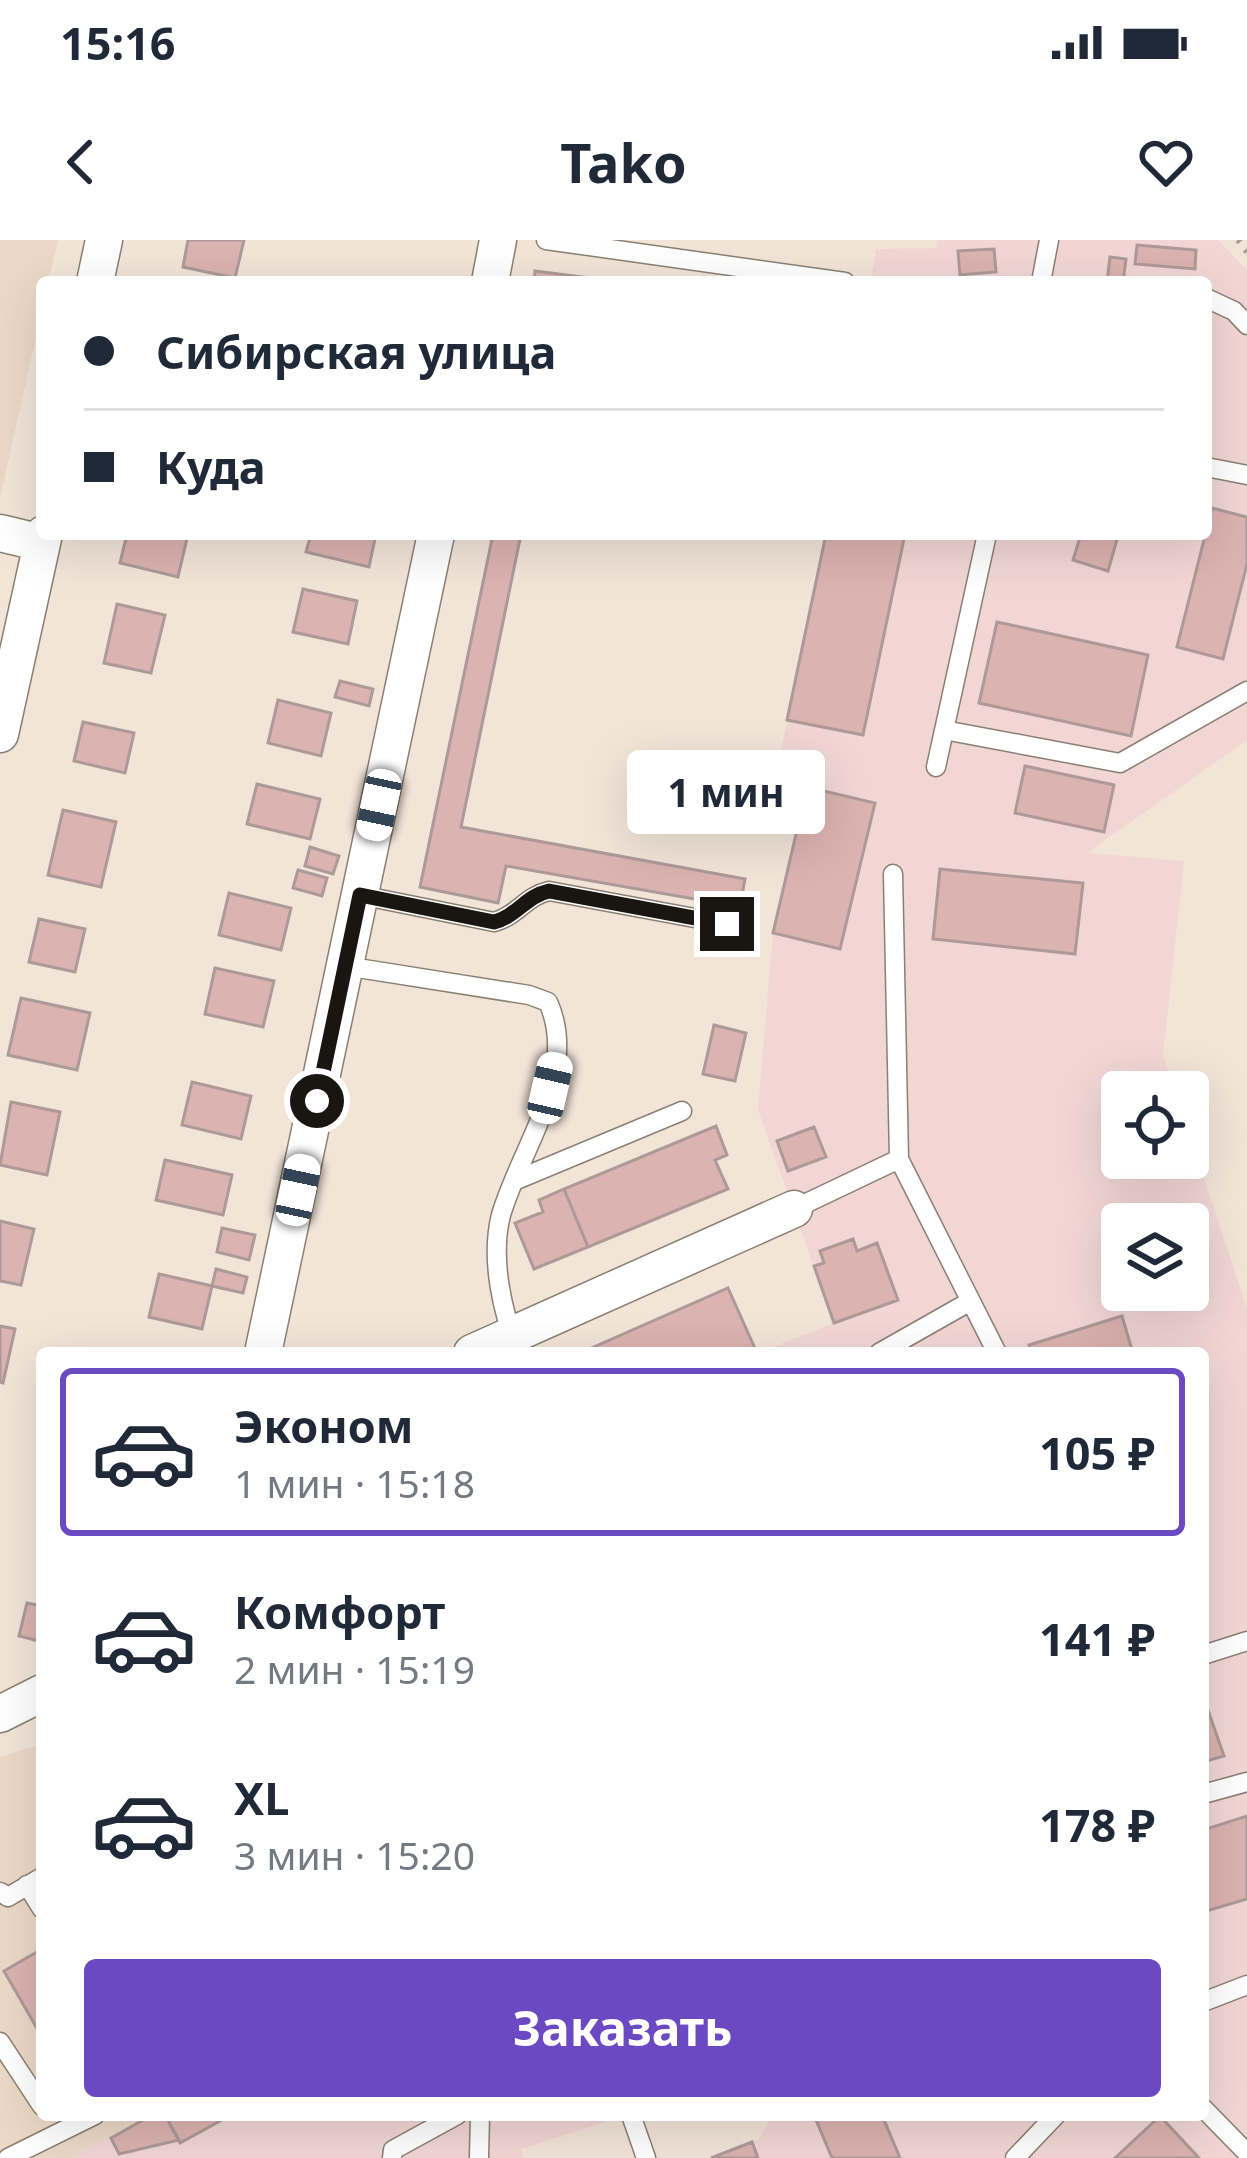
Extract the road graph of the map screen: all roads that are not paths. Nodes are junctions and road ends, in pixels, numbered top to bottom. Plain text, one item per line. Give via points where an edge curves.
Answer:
1 (104, 240) edge
2 (499, 240) edge
3 (546, 240) edge
4 (1049, 240) edge
5 (96, 276) edge
6 (491, 276) edge
7 (802, 276) edge
8 (1042, 276) edge
9 (1212, 301) edge
10 (1247, 325) edge
11 (1212, 468) edge
12 (1247, 475) edge
13 (0, 533) edge
14 (36, 537) edge
15 (43, 540) edge
16 (435, 540) edge
17 (986, 540) edge
18 (1247, 691) edge
19 (944, 730) junction
20 (0, 734) edge
21 (936, 766) dead end
22 (893, 874) dead end
23 (360, 895) junction
24 (727, 924) dead end
25 (345, 966) junction
26 (682, 1111) dead end
27 (899, 1159) junction
28 (514, 1181) junction
29 (794, 1209) joint
30 (969, 1302) junction
31 (269, 1344) edge
32 (515, 1344) edge
33 (890, 1347) edge
34 (994, 1347) edge
35 (1247, 1641) edge
36 (1209, 1652) edge
37 (36, 1696) edge
38 (0, 1714) edge
39 (1247, 1782) edge
40 (1209, 1792) edge
41 (35, 1881) edge
42 (2, 1898) edge
43 (1247, 1985) edge
44 (1209, 2000) edge
45 (0, 2042) edge
46 (36, 2097) edge
47 (1209, 2114) edge
48 (52, 2121) edge
49 (83, 2121) edge
50 (446, 2121) edge
51 (480, 2121) edge
52 (633, 2121) edge
53 (1050, 2121) edge
54 (59, 2133) junction
55 (1247, 2153) edge
56 (8, 2158) edge
57 (392, 2158) edge
58 (479, 2158) edge
59 (646, 2158) edge
60 (1015, 2158) edge

1 - 5 street
2 - 6 street
3 - 7 lane
4 - 8 lane
9 - 10 lane
11 - 12 lane
13 - 14 street
15 - 20 street
16 - 23 street
17 - 19 lane
18 - 19 lane via 1120,763
19 - 21 lane
22 - 27 lane
23 - 24 lane via 494,922 549,891
23 - 25 street
25 - 28 lane via 548,1001 556,1064
25 - 31 street
26 - 28 lane
27 - 29 lane
27 - 30 lane
28 - 32 lane via 497,1254
29 - 32 street
30 - 33 lane
30 - 34 lane
35 - 36 lane
37 - 38 street
39 - 40 lane
41 - 42 lane
43 - 44 lane
45 - 46 lane
47 - 55 lane
48 - 54 lane
49 - 54 lane
50 - 57 lane via 393,2150
51 - 58 lane
52 - 59 lane
53 - 60 lane
54 - 56 lane

